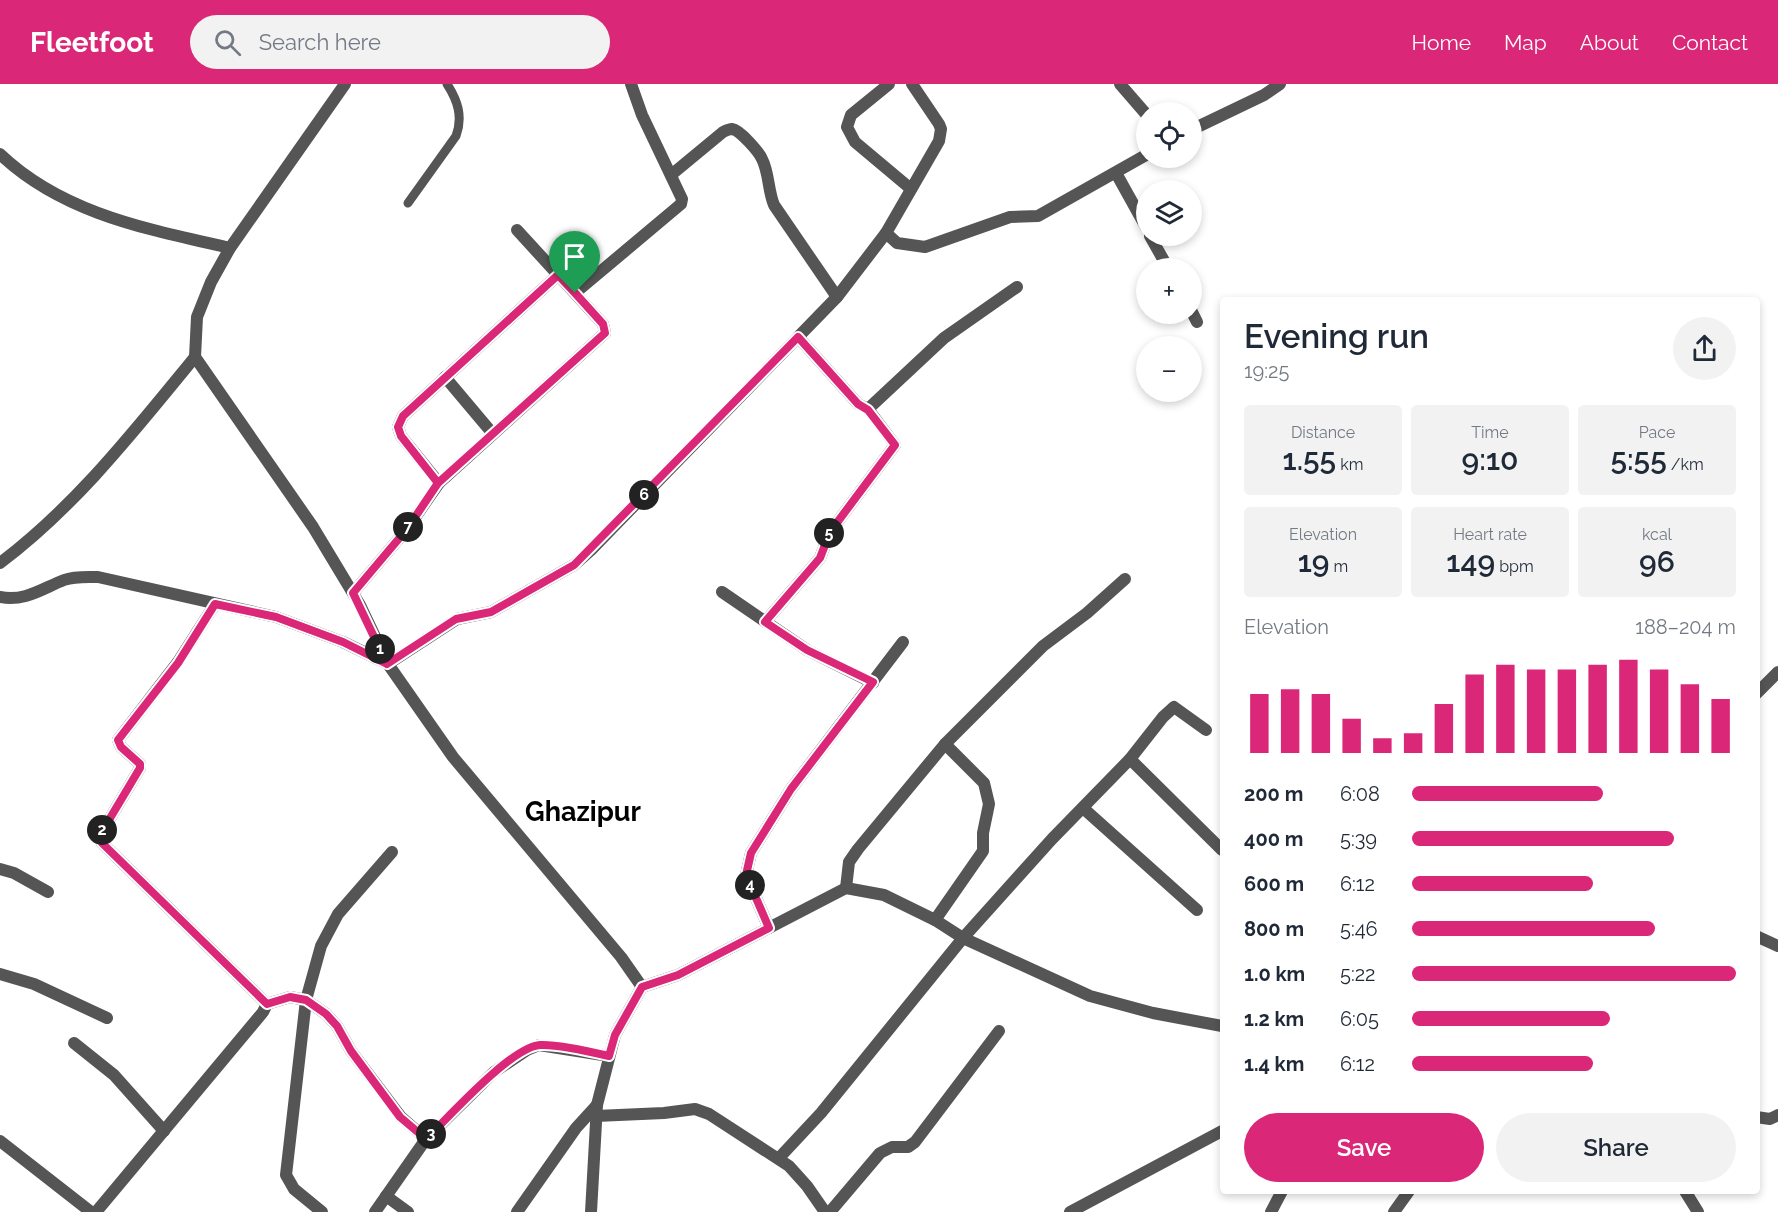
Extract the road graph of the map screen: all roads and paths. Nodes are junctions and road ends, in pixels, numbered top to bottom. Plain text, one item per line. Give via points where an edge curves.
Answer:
1 (345, 84) edge
2 (447, 84) edge
3 (631, 84) edge
4 (889, 84) edge
5 (912, 84) edge
6 (1120, 84) edge
7 (1280, 84) edge
8 (1136, 102) edge
9 (1202, 125) edge
10 (0, 154) edge
11 (1136, 161) edge
12 (1116, 173) junction
13 (671, 175) junction
14 (911, 189) junction
15 (408, 203) dead end
16 (1136, 209) edge
17 (517, 230) dead end
18 (886, 233) junction
19 (230, 248) junction
20 (558, 275) junction
21 (1017, 287) dead end
22 (575, 293) junction
23 (837, 297) junction
24 (798, 337) junction
25 (195, 357) junction
26 (445, 377) junction
27 (868, 410) junction
28 (493, 434) junction
29 (438, 483) junction
30 (0, 564) edge
31 (1125, 579) dead end
32 (722, 592) dead end
33 (353, 593) junction
34 (0, 597) edge
35 (215, 604) junction
36 (765, 622) junction
37 (903, 642) dead end
38 (387, 664) junction
39 (1778, 672) edge
40 (873, 682) junction
41 (1760, 690) edge
42 (1206, 730) dead end
43 (945, 744) junction
44 (1130, 759) junction
45 (1083, 808) junction
46 (1220, 848) edge
47 (392, 852) dead end
48 (0, 869) edge
49 (846, 888) junction
50 (48, 891) dead end
51 (1197, 910) dead end
52 (935, 920) junction
53 (769, 928) junction
54 (963, 938) junction
55 (1760, 938) edge
56 (1778, 946) edge
57 (0, 974) edge
58 (642, 987) junction
59 (306, 1000) junction
60 (267, 1004) junction
61 (107, 1018) dead end
62 (1220, 1026) edge
63 (999, 1031) dead end
64 (74, 1042) dead end
65 (609, 1056) junction
66 (597, 1110) junction
67 (1778, 1115) edge
68 (1760, 1118) edge
69 (164, 1131) junction
70 (1220, 1132) edge
71 (426, 1139) junction
72 (0, 1141) edge
73 (779, 1158) junction
74 (1280, 1194) edge
75 (1407, 1194) edge
76 (1687, 1194) edge
77 (386, 1196) junction
78 (91, 1212) edge
79 (96, 1212) edge
80 (322, 1212) edge
81 (375, 1212) edge
82 (408, 1212) edge
83 (517, 1212) edge
84 (591, 1212) edge
85 (825, 1212) edge
86 (830, 1212) edge
87 (1070, 1212) edge
88 (1271, 1212) edge
89 (1394, 1212) edge
90 (1698, 1212) edge

1 - 19 street
2 - 15 lane via 459,109 460,124 456,136
3 - 13 street
4 - 14 street via 851,115 847,127 855,142
5 - 14 street via 941,129 939,141
6 - 8 street
7 - 9 street
10 - 19 street via 44,189 107,217
11 - 12 street
12 - 16 street
12 - 18 street via 1038,216 1010,217 939,244 926,247 897,243
13 - 22 street via 682,198 677,209
13 - 23 street via 723,132 735,130 762,159 774,206
14 - 18 street
17 - 20 street
18 - 23 street
19 - 25 street via 197,317
20 - 22 street
20 - 26 street
21 - 27 street via 944,338
22 - 28 street via 603,324 605,333
23 - 24 street
24 - 27 street via 858,404
24 - 38 street via 574,565 491,612 456,619
25 - 30 street via 85,487
25 - 33 street via 313,527
26 - 28 street
26 - 29 street via 403,416 398,427
27 - 36 street via 895,445 830,532 820,558
28 - 29 street
29 - 33 street via 407,529
31 - 43 street via 1043,646
32 - 36 street
33 - 38 street
34 - 35 street via 37,594 80,577
35 - 38 street via 276,617 343,642
35 - 60 street via 178,663 118,740 140,768 100,835 102,843
36 - 40 street via 807,650
37 - 40 street
38 - 58 street via 453,757
39 - 41 street
40 - 53 street via 791,789 751,853 746,875
42 - 44 street via 1174,707
43 - 49 street via 849,862
43 - 52 street via 984,783 989,804 982,851
44 - 45 street
44 - 46 street
45 - 51 street
45 - 54 street
47 - 59 street via 338,914 321,946
48 - 50 street
49 - 52 street via 884,895
49 - 53 street
52 - 54 street
53 - 58 street via 678,975
54 - 62 street via 1090,996
54 - 73 street via 821,1113
55 - 56 street
57 - 61 street via 34,984
58 - 65 street via 615,1035
59 - 60 street via 290,997
59 - 71 street via 337,1026 400,1117
59 - 80 street via 286,1175 294,1189
60 - 69 street
63 - 86 street via 915,1142 880,1153
64 - 69 street via 114,1075
65 - 66 street
65 - 71 street via 539,1045 527,1050 494,1072
66 - 73 street via 656,1114 694,1109 709,1114
66 - 83 street via 576,1128
66 - 84 street
67 - 68 street
69 - 79 street
70 - 87 street
71 - 77 street
72 - 78 street
73 - 85 street via 807,1186
74 - 88 street
75 - 89 street
76 - 90 street
77 - 81 street
77 - 82 street

